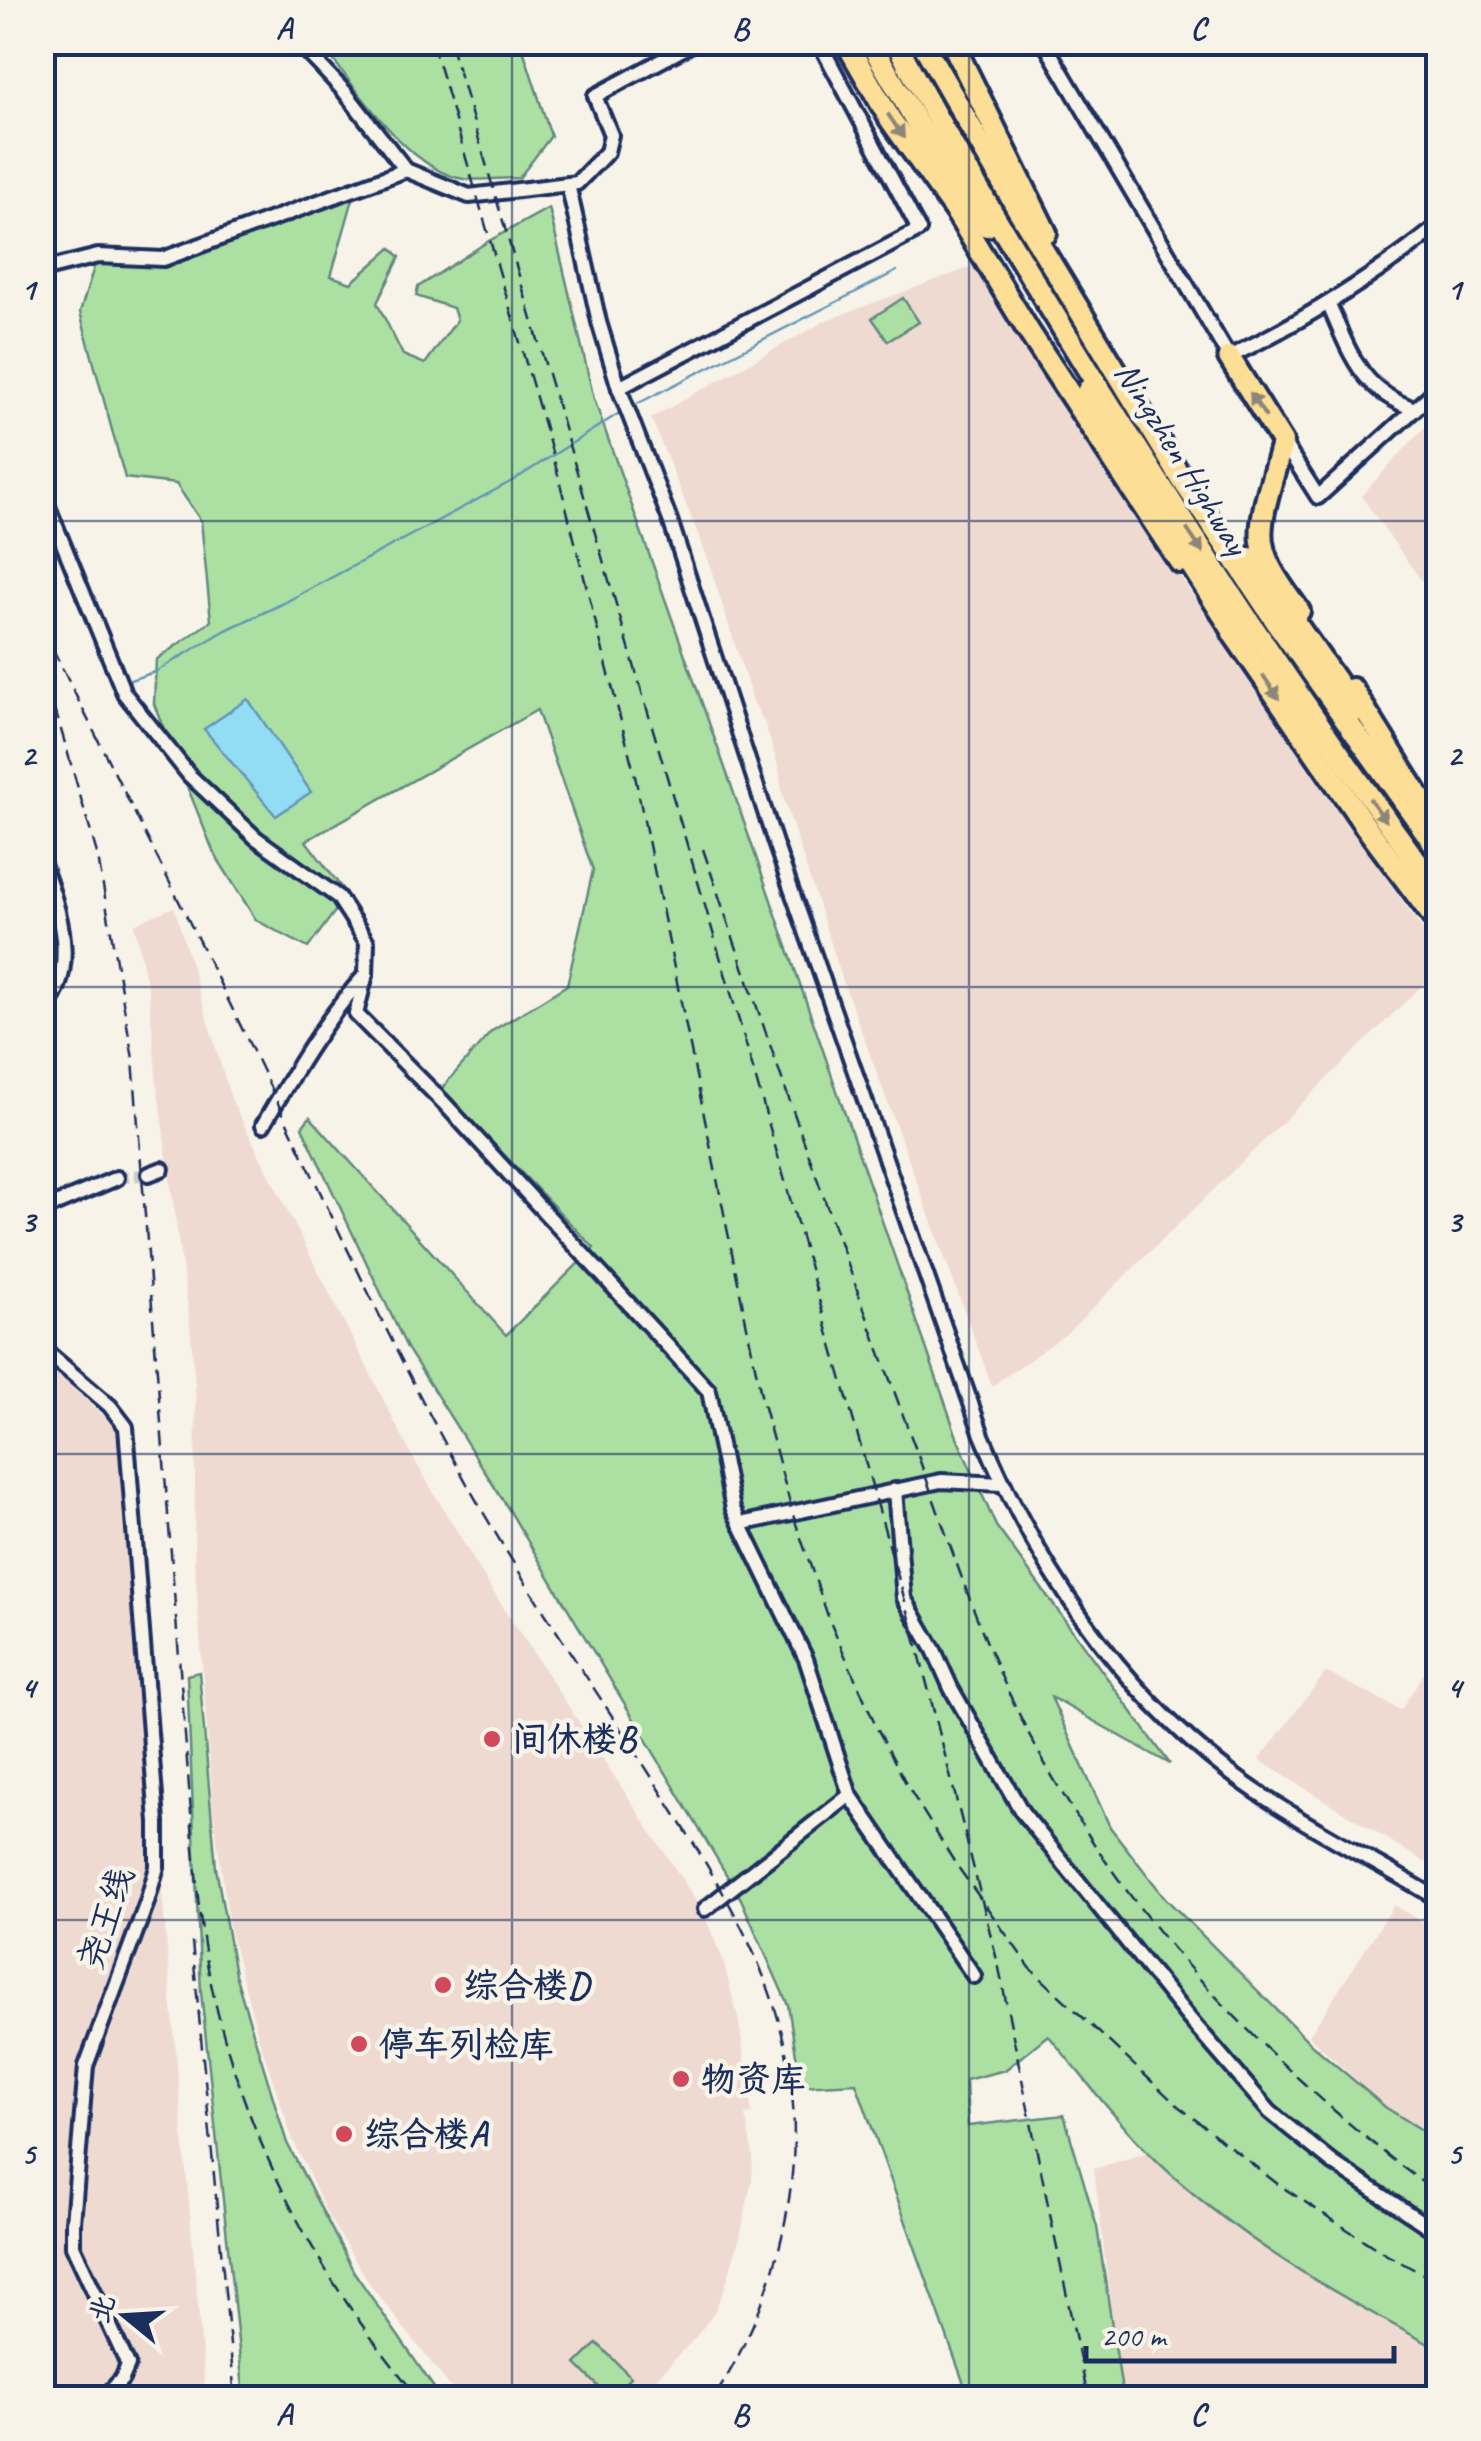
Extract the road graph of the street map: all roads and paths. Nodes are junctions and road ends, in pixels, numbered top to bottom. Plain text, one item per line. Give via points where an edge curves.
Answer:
1 (298, 42) edge
2 (696, 42) edge
3 (819, 42) edge
4 (846, 42) edge
5 (870, 42) edge
6 (896, 42) edge
7 (952, 42) edge
8 (1044, 42) edge
9 (926, 50) edge
10 (406, 170) junction
11 (568, 184) junction
12 (1438, 226) edge
13 (42, 270) edge
14 (1328, 304) junction
15 (1058, 320) junction
16 (1229, 357) junction
17 (1111, 362) junction
18 (618, 388) junction
19 (1438, 388) edge
20 (1415, 408) junction
21 (1282, 442) junction
22 (42, 492) edge
23 (1243, 646) junction
24 (1435, 823) edge
25 (1438, 849) edge
26 (42, 862) edge
27 (1438, 891) edge
28 (1438, 923) edge
29 (366, 974) junction
30 (42, 1012) edge
31 (264, 1125) dead end
32 (117, 1178) tunnel mouth
33 (42, 1210) edge
34 (42, 1348) edge
35 (1002, 1484) junction
36 (895, 1490) junction
37 (740, 1524) junction
38 (850, 1795) junction
39 (1438, 1898) edge
40 (705, 1910) dead end
41 (974, 1976) dead end
42 (1438, 2233) edge
43 (104, 2398) edge

1 - 10 street
2 - 11 street via 595,96 611,135 607,152
3 - 18 street via 919,230
4 -> 23 main road via 1157,532
5 - 15 main road via 988,228
6 - 15 main road, Ningzhen Highway
7 - 17 main road
8 - 16 street
9 - 17 main road, Ningzhen Highway
10 - 11 street via 469,196
10 - 13 street via 164,259 98,256
11 - 18 street
12 - 14 street
14 - 16 street
14 - 20 street via 1378,392
15 - 23 main road via 1107,433
15 -> 27 main road, Ningzhen Highway via 1327,740
21 -> 16 main road
17 - 24 main road
17 - 25 main road, Ningzhen Highway via 1279,626
18 - 35 street via 670,520 775,843
19 - 20 street
20 - 21 street via 1318,497
21 - 24 main road via 1262,525 1270,566
22 - 29 street via 124,694 190,776 256,838 338,897 367,942
23 -> 28 main road
26 - 30 street via 56,899 64,977
29 - 31 street via 314,1039
29 - 37 street via 356,1014 709,1391
32 - 33 street
34 - 43 street, 尧王线 via 126,1427 157,1822 157,1868 86,2066 82,2106 74,2246 128,2365
35 - 36 street via 941,1481
35 - 39 street via 1068,1598 1131,1682 1174,1725 1229,1772
36 - 37 street
36 - 42 street via 904,1598 1022,1812 1270,2112
37 - 38 street via 806,1659
38 - 40 street
38 - 41 street

